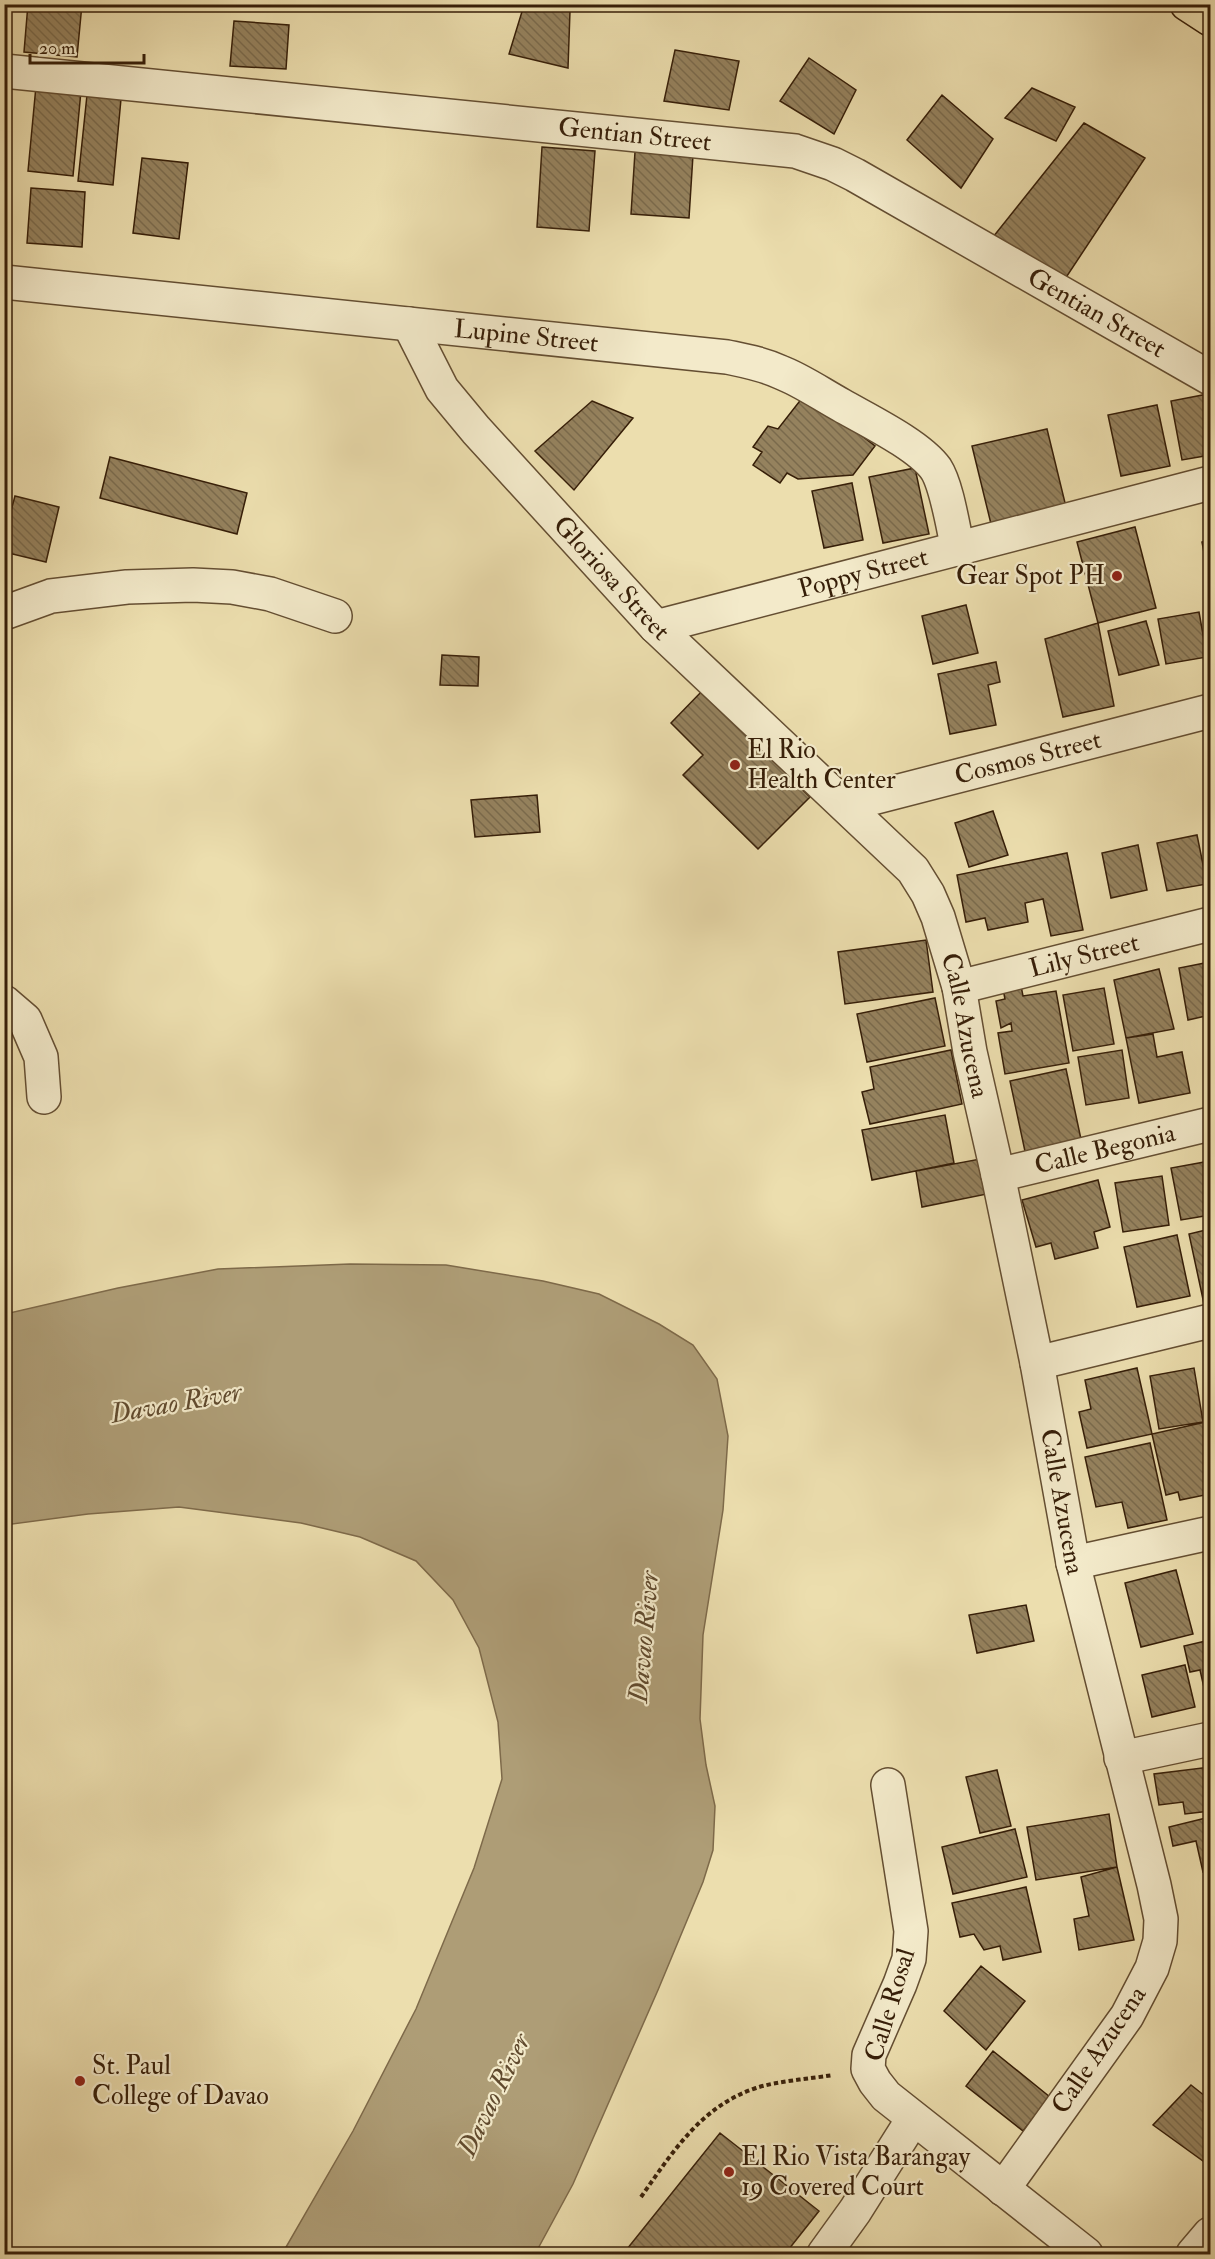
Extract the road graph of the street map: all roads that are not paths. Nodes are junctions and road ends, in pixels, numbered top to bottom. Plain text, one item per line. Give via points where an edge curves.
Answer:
1 (1187, 4) edge
2 (1210, 19) edge
3 (4, 71) edge
4 (4, 282) edge
5 (409, 324) junction
6 (1210, 378) edge
7 (1210, 483) edge
8 (958, 549) junction
9 (4, 612) edge
10 (335, 616) dead end
11 (657, 627) junction
12 (1210, 711) edge
13 (845, 805) junction
14 (1210, 924) edge
15 (959, 987) junction
16 (4, 1002) edge
17 (44, 1097) dead end
18 (1210, 1124) edge
19 (998, 1175) junction
20 (1210, 1321) edge
21 (1036, 1364) junction
22 (1210, 1533) edge
23 (1073, 1563) junction
24 (1210, 1740) edge
25 (1121, 1758) junction
26 (888, 1785) dead end
27 (913, 2119) junction
28 (1003, 2189) junction
29 (1210, 2234) edge
30 (824, 2254) edge
31 (1086, 2254) edge
32 (1193, 2254) edge

1 - 2 highway
3 - 6 street, Gentian Street via 795,151 855,175
4 - 5 street, Lupine Street
5 - 8 street, Lupine Street via 727,357 783,373 896,437 936,470
5 - 11 street, Gloriosa Street via 442,389 469,422
7 - 8 street, Poppy Street
8 - 11 street, Poppy Street
9 - 10 street via 51,596 128,587 193,585 270,594
11 - 13 street, Gloriosa Street
12 - 13 street, Cosmos Street
13 - 15 street, Calle Azucena via 913,870 938,917
14 - 15 street, Lily Street
15 - 19 street, Calle Azucena
16 - 17 street via 25,1020 41,1057
18 - 19 street, Calle Begonia
19 - 21 street, Calle Azucena
20 - 21 street
21 - 23 street, Calle Azucena
22 - 23 street
23 - 25 street, Calle Azucena
24 - 25 street
25 - 28 street, Calle Azucena via 1154,1885 1161,1918 1160,1941 1152,1968 1127,2016
26 - 27 street, Calle Rosal via 911,1931 909,1959 869,2055 868,2069 886,2097
27 - 28 street, Calle Rosal
27 - 30 street
28 - 31 street, Calle Rosal
29 - 32 street

